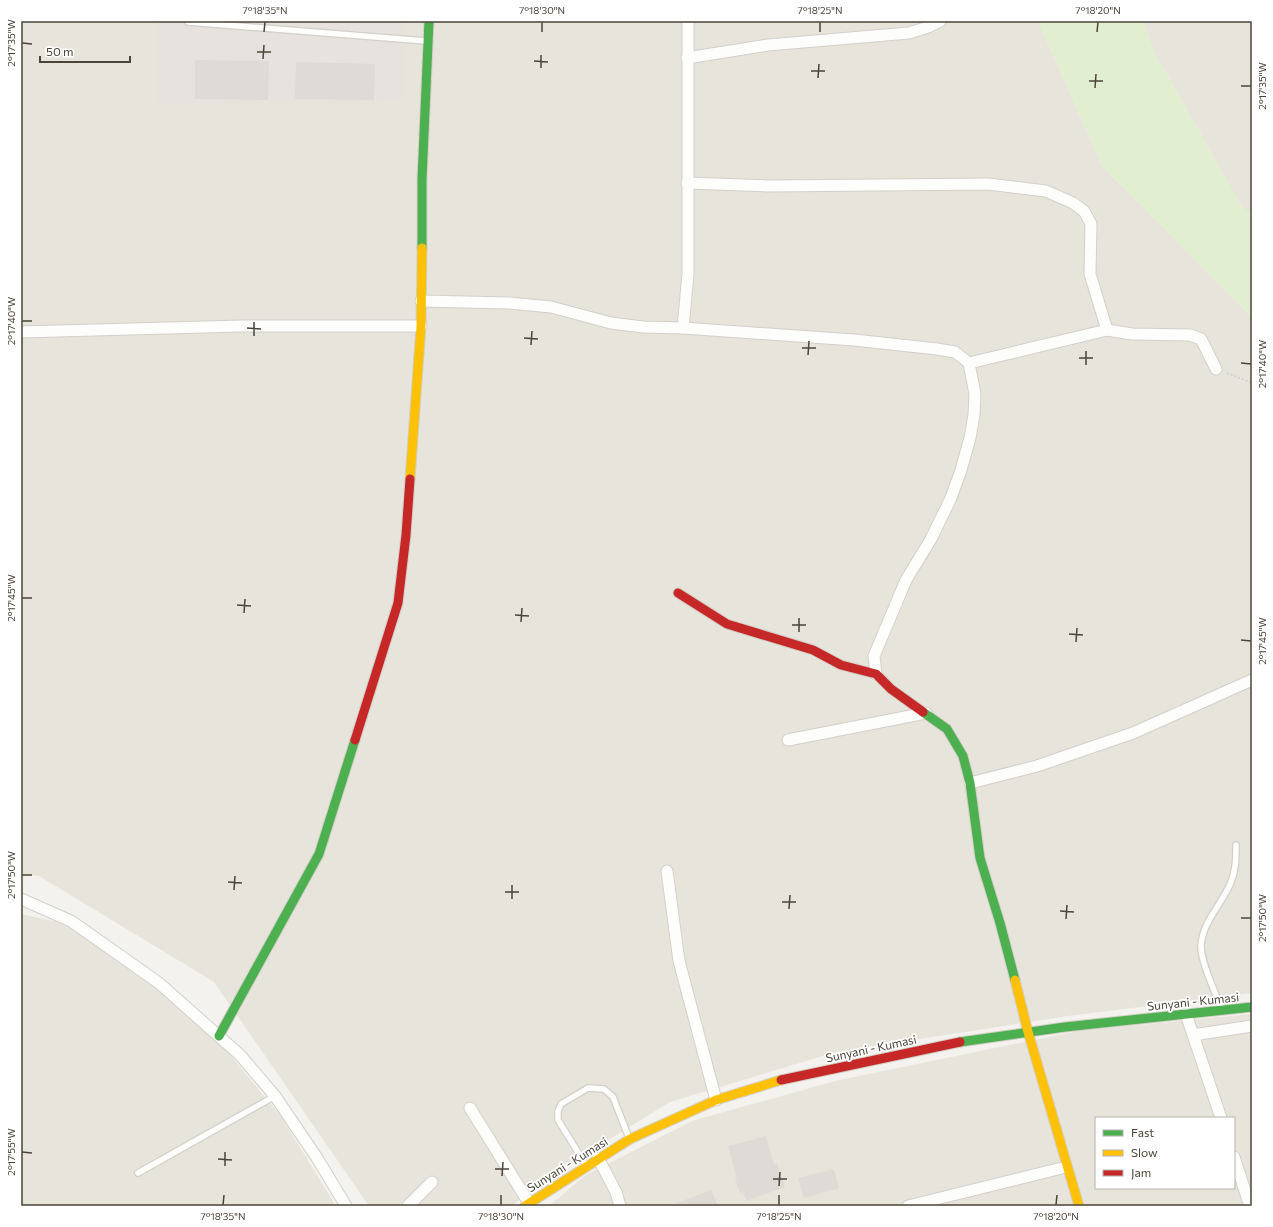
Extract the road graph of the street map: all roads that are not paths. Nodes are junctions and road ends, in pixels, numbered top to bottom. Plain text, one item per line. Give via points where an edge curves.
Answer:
1 (428, 21) edge
2 (688, 21) edge
3 (940, 21) edge
4 (188, 22) edge
5 (426, 41) junction
6 (687, 58) junction
7 (687, 183) junction
8 (421, 300) junction
9 (421, 326) junction
10 (683, 328) junction
11 (1107, 330) junction
12 (21, 332) edge
13 (969, 363) junction
14 (1216, 369) road end
15 (678, 593) dead end
16 (876, 674) junction
17 (1252, 680) edge
18 (926, 713) junction
19 (788, 740) dead end
20 (970, 783) junction
21 (1236, 845) dead end
22 (667, 871) dead end
23 (21, 898) edge
24 (1252, 1007) edge
25 (1222, 1010) junction
26 (1186, 1014) junction
27 (1252, 1026) edge
28 (1028, 1032) junction
29 (1193, 1034) junction
30 (219, 1036) junction
31 (275, 1096) junction
32 (716, 1100) junction
33 (470, 1108) dead end
34 (1221, 1117) edge
35 (630, 1139) junction
36 (598, 1158) junction
37 (1235, 1160) edge
38 (586, 1166) junction
39 (1066, 1167) junction
40 (138, 1173) dead end
41 (432, 1182) dead end
42 (527, 1204) edge
43 (346, 1206) edge
44 (408, 1206) edge
45 (620, 1206) edge
46 (908, 1206) edge
47 (1079, 1206) edge
48 (1250, 1206) edge

1 - 5 street
2 - 6 street
3 - 6 street via 909,33 768,45
4 - 5 lane
5 - 8 street
6 - 7 street
7 - 10 street via 688,274
7 - 11 street via 769,186 988,184 1046,191 1084,211 1091,224 1090,274
8 - 9 street
8 - 10 street via 509,303 551,308 643,328
9 - 12 street via 233,326
9 - 30 street via 406,535 398,602 319,854
10 - 13 street via 854,340 937,349 955,352
11 - 13 street
11 - 14 street via 1132,334 1190,335 1201,339
13 - 16 street via 975,394 974,415 963,463 951,498 931,539 906,580 874,656
15 - 16 street via 727,624 814,650 841,665
16 - 18 street via 891,689
17 - 20 street via 1133,733 1037,766
18 - 19 street
18 - 20 street via 947,729 963,756
20 - 28 street via 980,858 1004,937
21 - 25 lane via 1236,864 1232,882 1206,926 1201,946
22 - 32 street via 679,962
23 - 30 street via 71,921 159,983
24 - 25 street, Sunyani - Kumasi
25 - 26 street, Sunyani - Kumasi
26 - 28 street, Sunyani - Kumasi
26 - 29 street
27 - 29 street
28 - 32 street, Sunyani - Kumasi via 949,1043 804,1074
28 - 39 street
29 - 34 street
30 - 31 street via 240,1055
31 - 40 lane
31 - 43 street
32 - 35 street, Sunyani - Kumasi
33 - 42 street
35 - 36 street, Sunyani - Kumasi
35 - 38 lane via 613,1097 604,1089 588,1088 561,1104 558,1120
36 - 38 street, Sunyani - Kumasi
36 - 45 street via 616,1192
37 - 48 street
38 - 42 street, Sunyani - Kumasi
39 - 46 street
39 - 47 street
41 - 44 street

